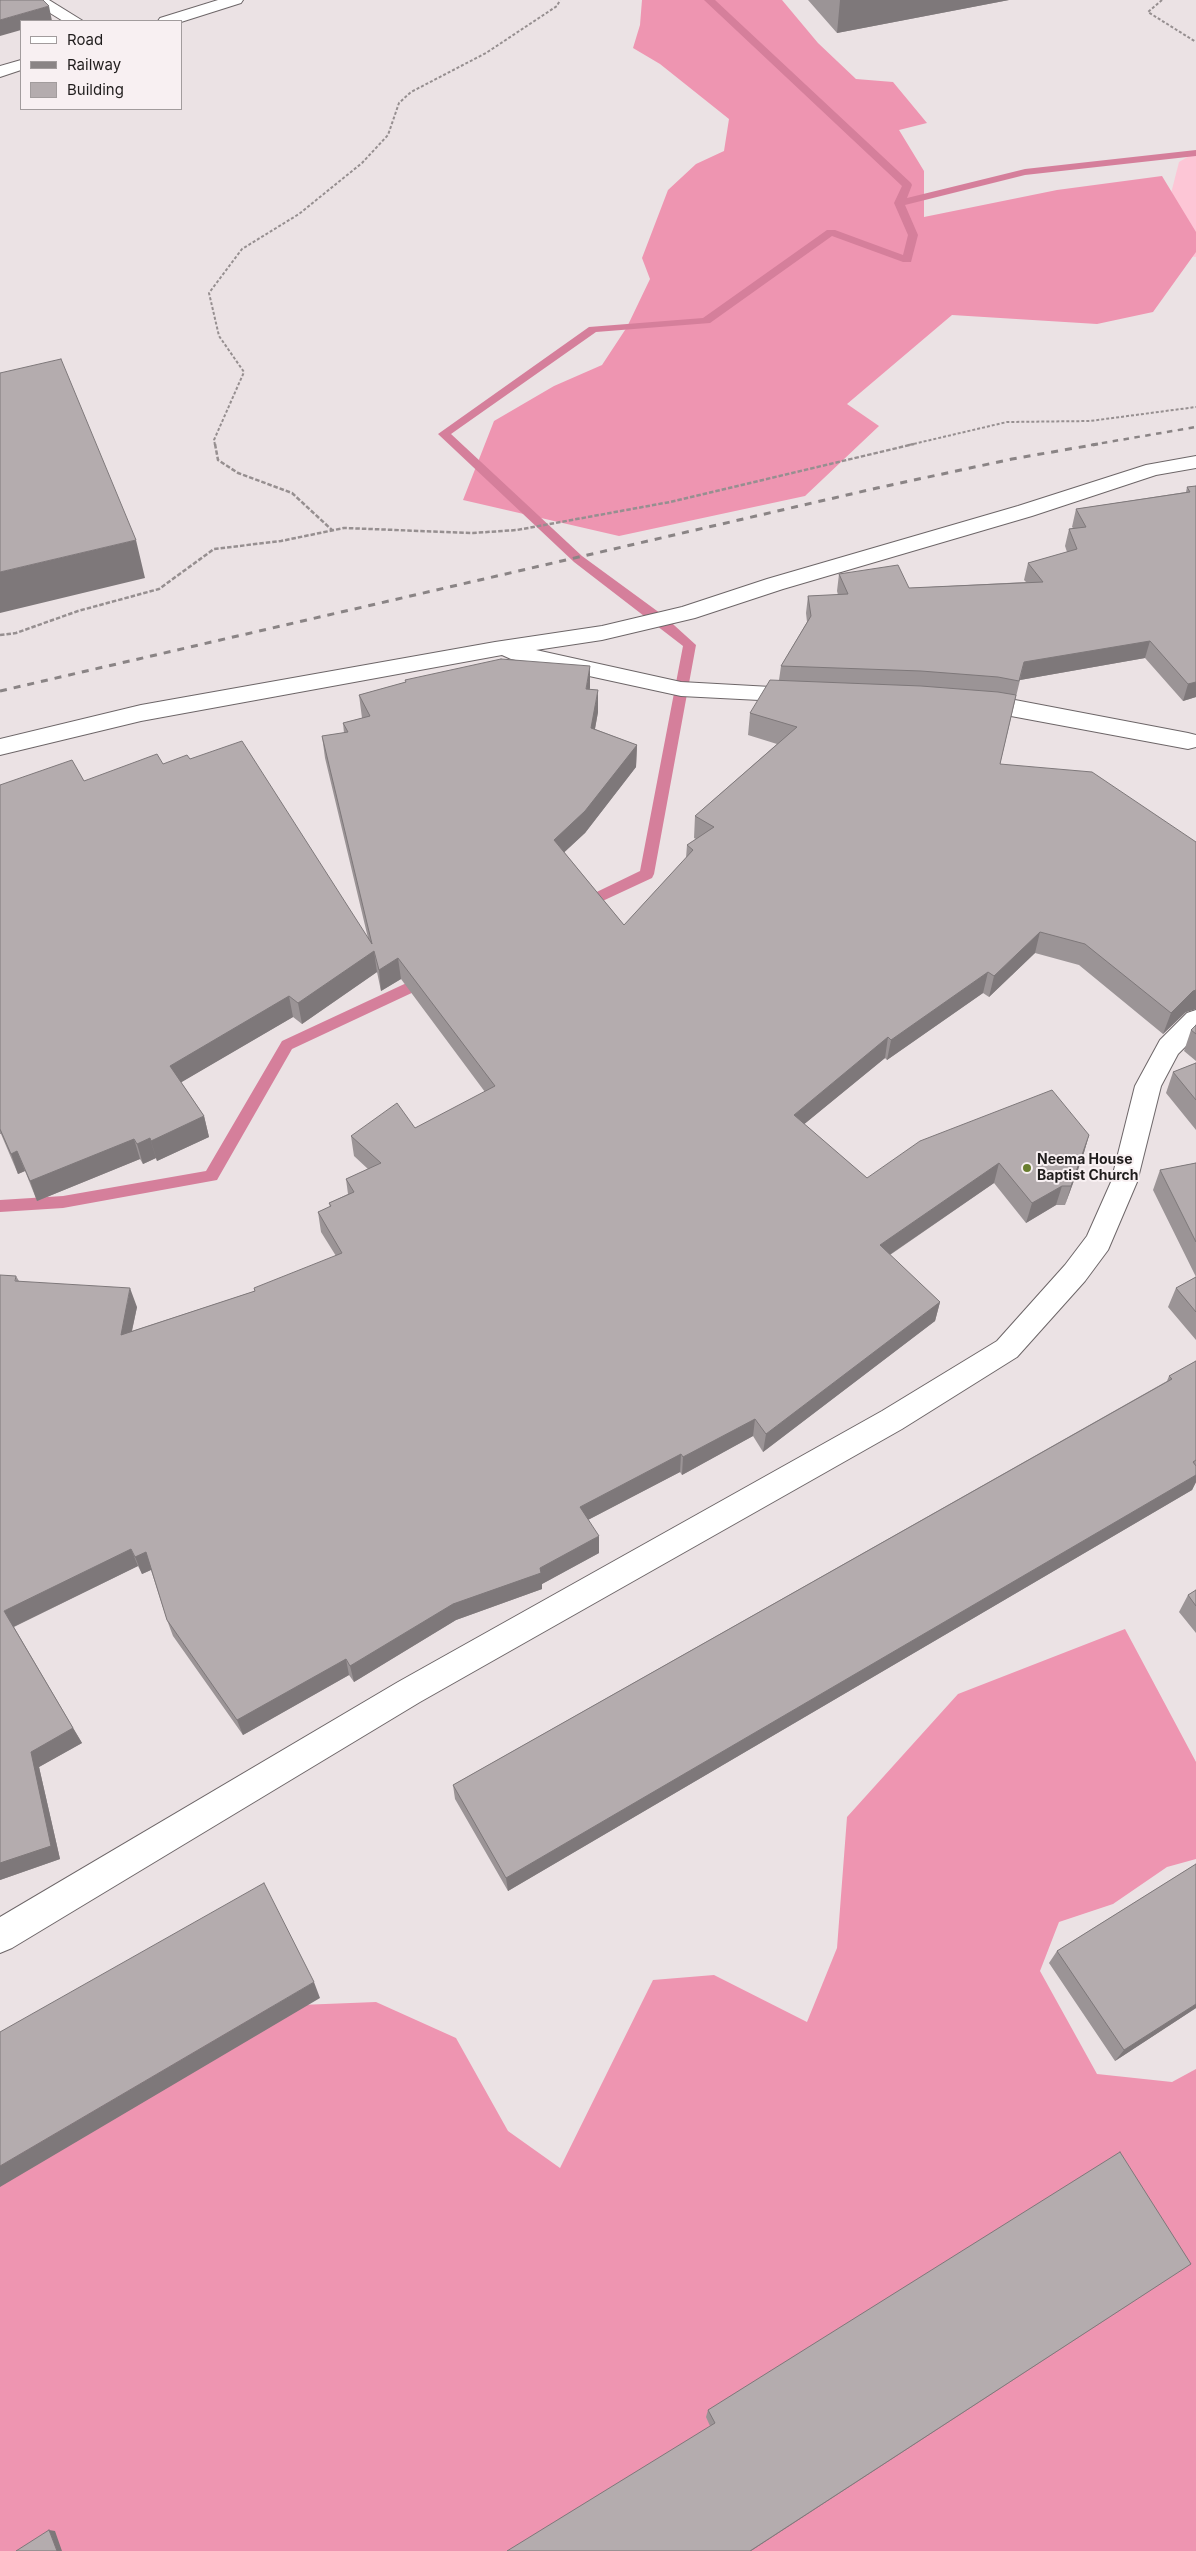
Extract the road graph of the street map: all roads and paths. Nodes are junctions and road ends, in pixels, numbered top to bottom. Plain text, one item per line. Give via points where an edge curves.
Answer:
1 (37, 0) edge
2 (235, 0) edge
3 (560, 0) edge
4 (1162, 0) edge
5 (74, 20) edge
6 (169, 20) edge
7 (1196, 42) edge
8 (20, 65) edge
9 (0, 72) edge
10 (1196, 407) edge
11 (1196, 462) edge
12 (333, 530) junction
13 (0, 635) edge
14 (495, 648) junction
15 (822, 696) edge
16 (956, 701) edge
17 (1188, 741) dead end
18 (0, 747) edge
19 (1196, 1020) edge
20 (0, 1936) edge

1 - 5 street
2 - 6 street
3 - 12 path via 557,6 486,53 411,92 399,103 388,135 362,163 299,214 242,249 209,292 220,336 244,372 214,440 218,460 238,473 292,493
4 - 7 path via 1148,12
8 - 9 street
10 - 12 path via 1090,421 1007,422 670,502 517,530 473,533
11 - 14 street via 1153,469 687,613 602,632
12 - 13 path via 281,541 214,549 159,589 78,611 16,633
14 - 15 street via 681,689
14 - 18 street via 141,713
16 - 17 street via 994,704
19 - 20 street via 1169,1048 1148,1086 1124,1182 1098,1242 1075,1273 1007,1349 892,1420 409,1692

